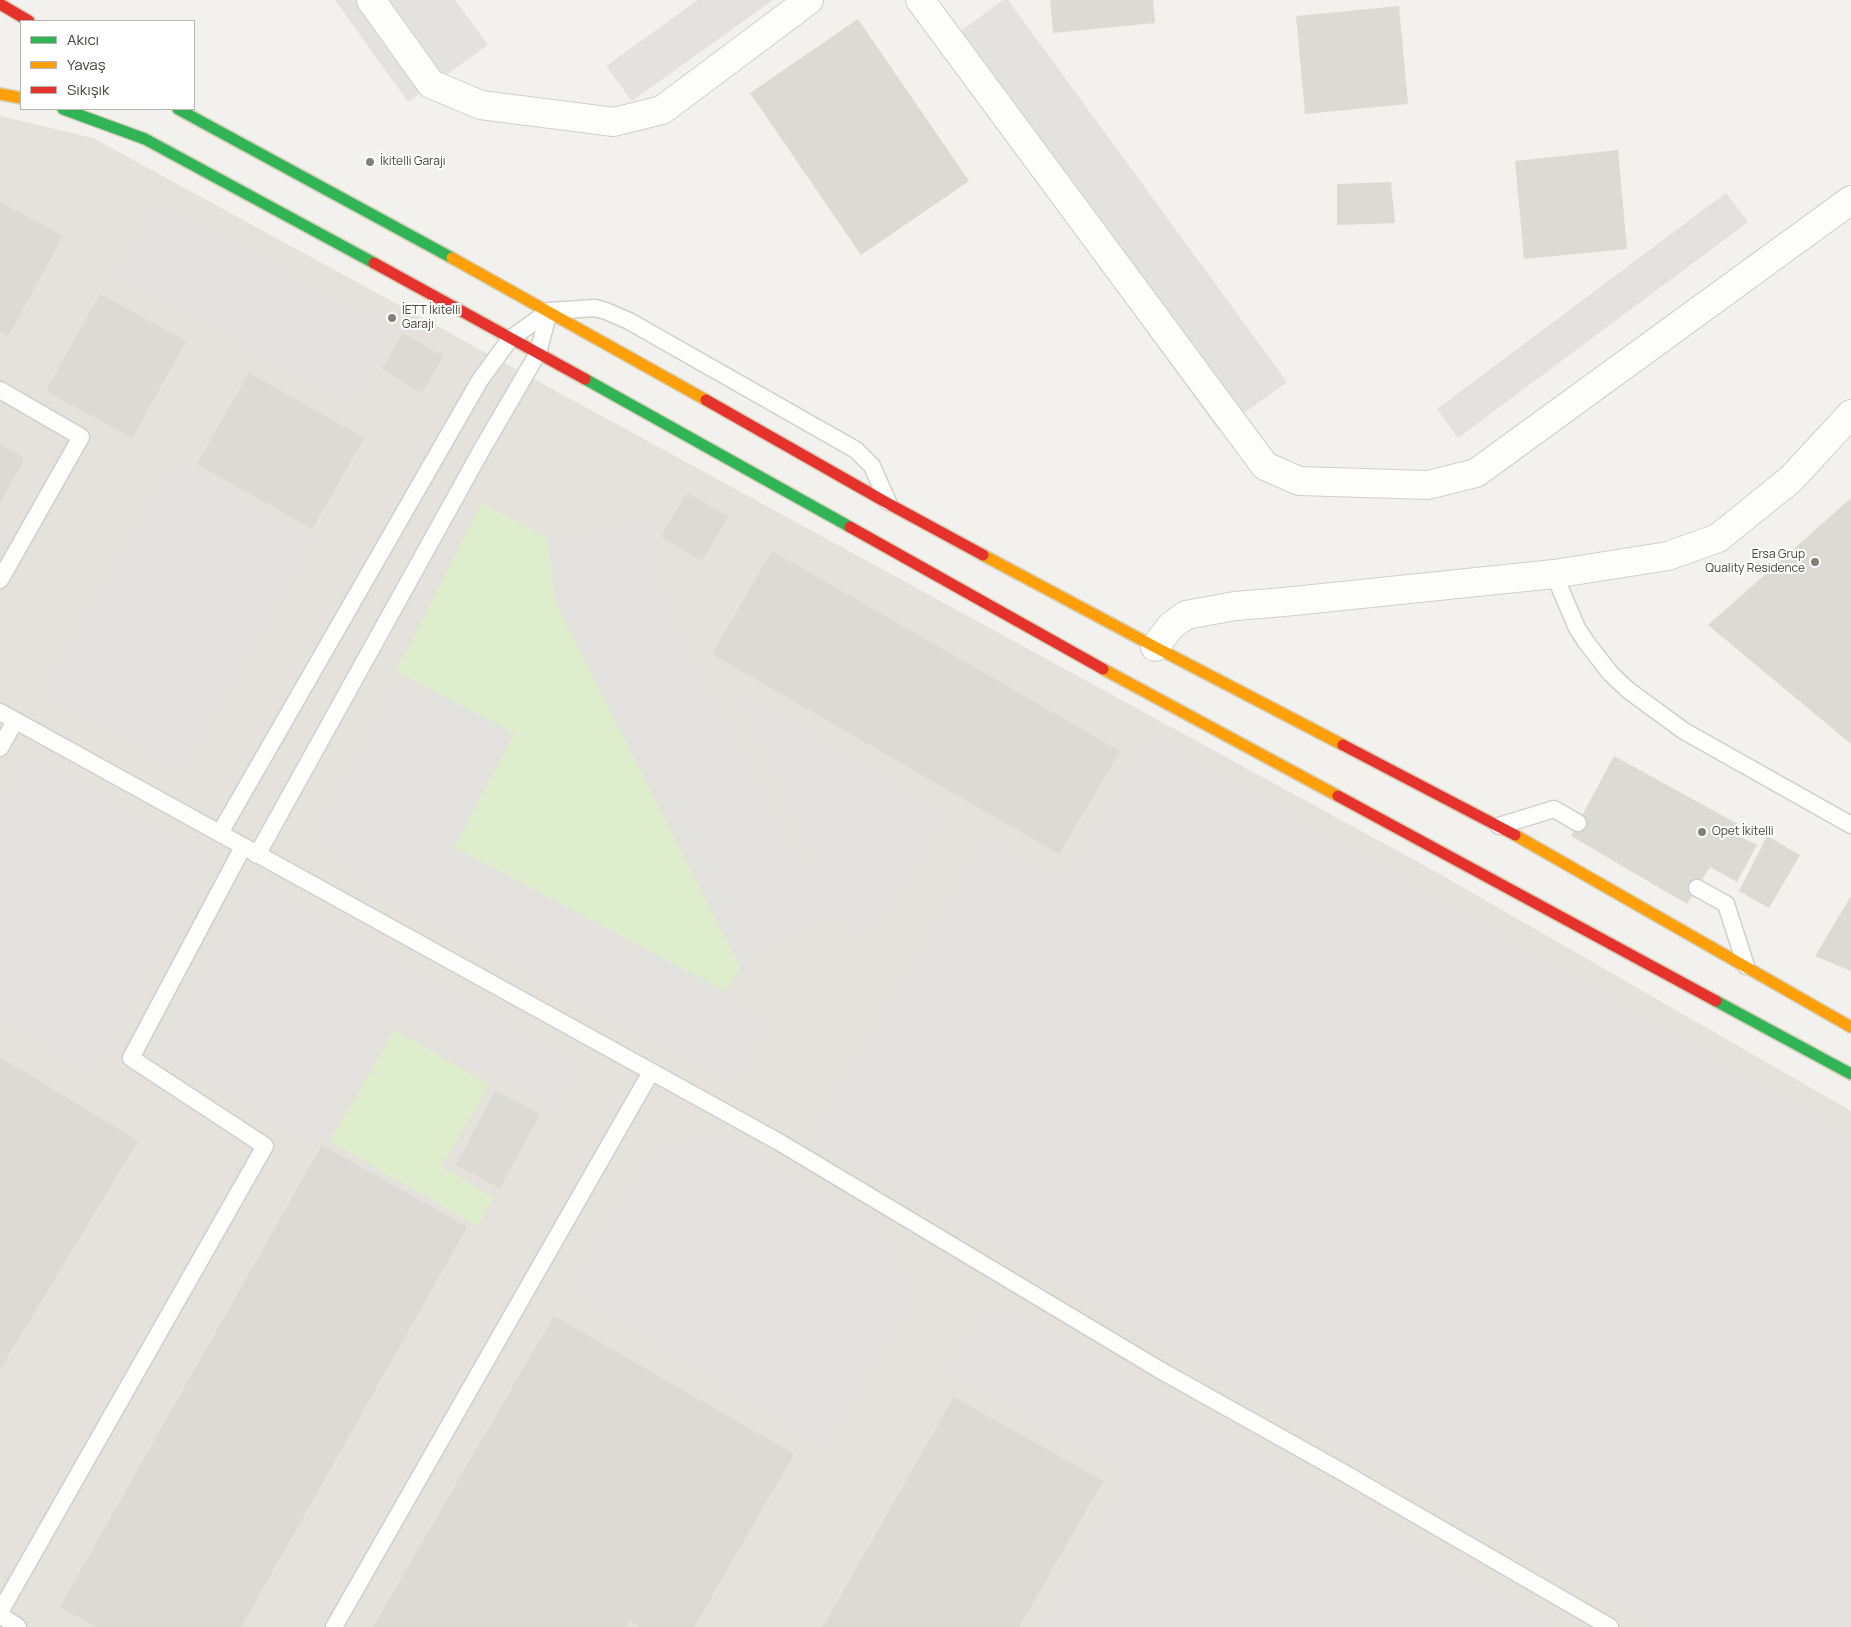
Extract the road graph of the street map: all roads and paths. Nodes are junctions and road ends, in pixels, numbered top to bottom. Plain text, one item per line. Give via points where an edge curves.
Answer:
1 (371, 0) edge
2 (810, 0) edge
3 (920, 0) edge
4 (0, 4) edge
5 (27, 20) edge
6 (0, 94) edge
7 (20, 98) edge
8 (66, 110) edge
9 (180, 110) edge
10 (1851, 200) edge
11 (548, 311) junction
12 (510, 339) junction
13 (538, 353) junction
14 (0, 390) edge
15 (1851, 414) edge
16 (889, 504) junction
17 (1554, 574) junction
18 (0, 580) edge
19 (1155, 647) junction
20 (0, 712) edge
21 (15, 721) junction
22 (0, 748) edge
23 (1578, 823) dead end
24 (1851, 825) edge
25 (1499, 826) junction
26 (220, 834) junction
27 (250, 851) junction
28 (1697, 888) dead end
29 (1746, 966) junction
30 (1851, 1027) edge
31 (651, 1072) junction
32 (1851, 1074) edge
33 (0, 1613) edge
34 (18, 1627) edge
35 (334, 1627) edge
36 (1610, 1627) edge

1 - 2 street via 431,84 481,105 614,122 662,110
3 - 10 street via 1265,466 1299,481 1428,485 1476,473
4 - 5 main road
6 - 7 main road
8 - 12 main road via 145,139
9 - 11 main road
11 - 12 lane
11 - 13 lane
11 - 16 main road
11 - 16 lane via 596,308 629,321 856,450 872,466
12 - 13 main road
12 - 26 lane via 480,380
13 - 27 lane
13 - 32 main road via 1116,676
14 - 18 lane via 81,437
15 - 17 street via 1791,480 1718,538 1668,556
16 - 19 main road
17 - 19 street via 1235,606 1186,615 1171,626
17 - 24 lane via 1577,628 1611,674 1628,690 1684,731
19 - 25 main road
20 - 21 lane
21 - 22 lane
21 - 26 lane
23 - 25 lane via 1554,809
25 - 29 main road
26 - 27 lane
27 - 31 lane
27 - 33 lane via 131,1058 265,1146
28 - 29 lane via 1726,904
29 - 30 main road
31 - 35 lane
31 - 36 lane via 778,1142 1160,1370 1344,1472
33 - 34 lane

